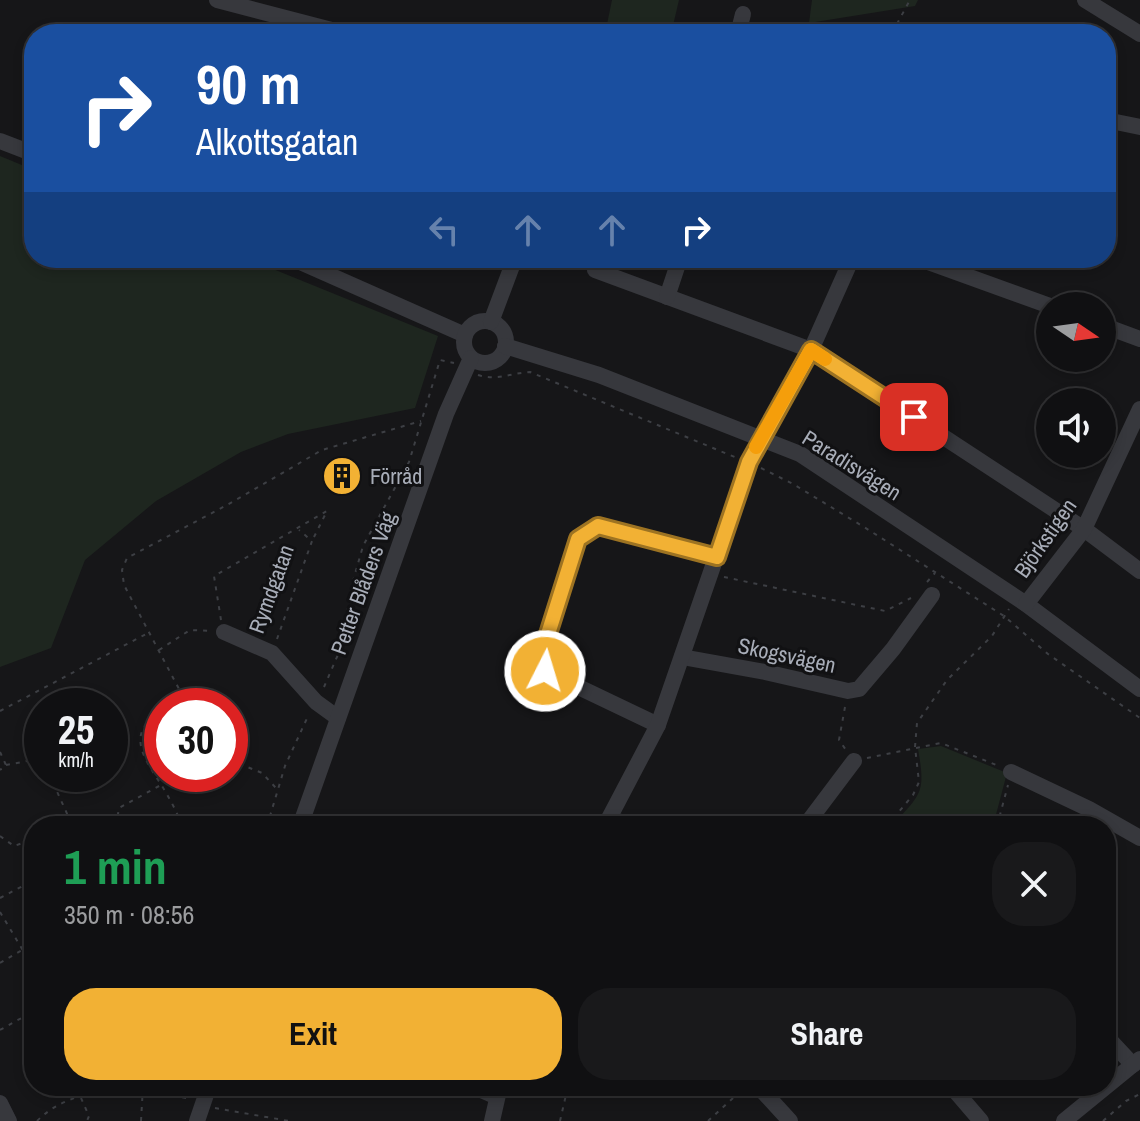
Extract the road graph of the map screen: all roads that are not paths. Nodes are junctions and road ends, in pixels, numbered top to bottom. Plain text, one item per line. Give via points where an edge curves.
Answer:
1 (217, 0) edge
2 (1085, 0) edge
3 (743, 14) dead end
4 (309, 24) edge
5 (740, 24) edge
6 (1140, 34) edge
7 (1116, 122) edge
8 (1140, 127) edge
9 (0, 141) edge
10 (24, 150) edge
11 (314, 268) edge
12 (511, 268) edge
13 (677, 268) edge
14 (848, 268) edge
15 (945, 268) edge
16 (595, 270) dead end
17 (667, 297) junction
18 (1036, 301) edge
19 (491, 322) junction
20 (1116, 330) edge
21 (465, 335) junction
22 (1140, 339) edge
23 (505, 346) junction
24 (811, 350) junction
25 (471, 358) junction
26 (1140, 409) edge
27 (761, 438) junction
28 (1084, 529) junction
29 (717, 557) junction
30 (1140, 571) edge
31 (929, 589) road end
32 (1022, 602) junction
33 (224, 632) road end
34 (682, 657) junction
35 (1140, 689) edge
36 (338, 718) junction
37 (658, 725) junction
38 (854, 761) road end
39 (1011, 772) road end
40 (304, 816) edge
41 (610, 816) edge
42 (813, 816) edge
43 (1101, 816) edge
44 (1116, 824) edge
45 (1140, 838) edge
46 (1116, 1044) edge
47 (1137, 1062) edge
48 (1116, 1079) edge
49 (205, 1096) edge
50 (497, 1096) edge
51 (767, 1096) edge
52 (960, 1096) edge
53 (1095, 1096) edge
54 (0, 1103) edge
55 (9, 1121) edge
56 (197, 1121) edge
57 (492, 1121) edge
58 (790, 1121) edge
59 (981, 1121) edge
60 (1064, 1121) edge

1 - 4 street
2 - 6 street
3 - 5 street
7 - 8 street
9 - 10 street
11 - 21 street
12 - 19 street
13 - 17 street
14 - 24 street
15 - 18 street
16 - 17 street
17 - 24 street
19 - 21 street via 473,325
19 - 23 street via 504,334
20 - 22 street
21 - 25 street
23 - 25 street via 491,362
23 - 27 street, Paradisvägen via 599,375
24 - 27 street
24 - 28 street
25 - 36 street, Petter Blåders Väg via 446,414
26 - 28 street, Björkstigen
27 - 29 street
27 - 32 street, Paradisvägen via 800,454
28 - 30 street
28 - 32 street, Björkstigen
29 - 34 street
29 - 37 street via 598,526 578,539 542,653 545,671
31 - 34 street, Skogsvägen via 903,637 859,689
32 - 35 street, Paradisvägen
33 - 36 street, Rymdgatan via 272,653 316,702
34 - 37 street
36 - 40 street, Petter Blåders Väg
37 - 41 street
38 - 42 street
39 - 43 street
44 - 45 street
46 - 47 street
47 - 48 street
49 - 56 street
50 - 57 street
51 - 58 street
52 - 59 street
53 - 60 street
54 - 55 street

